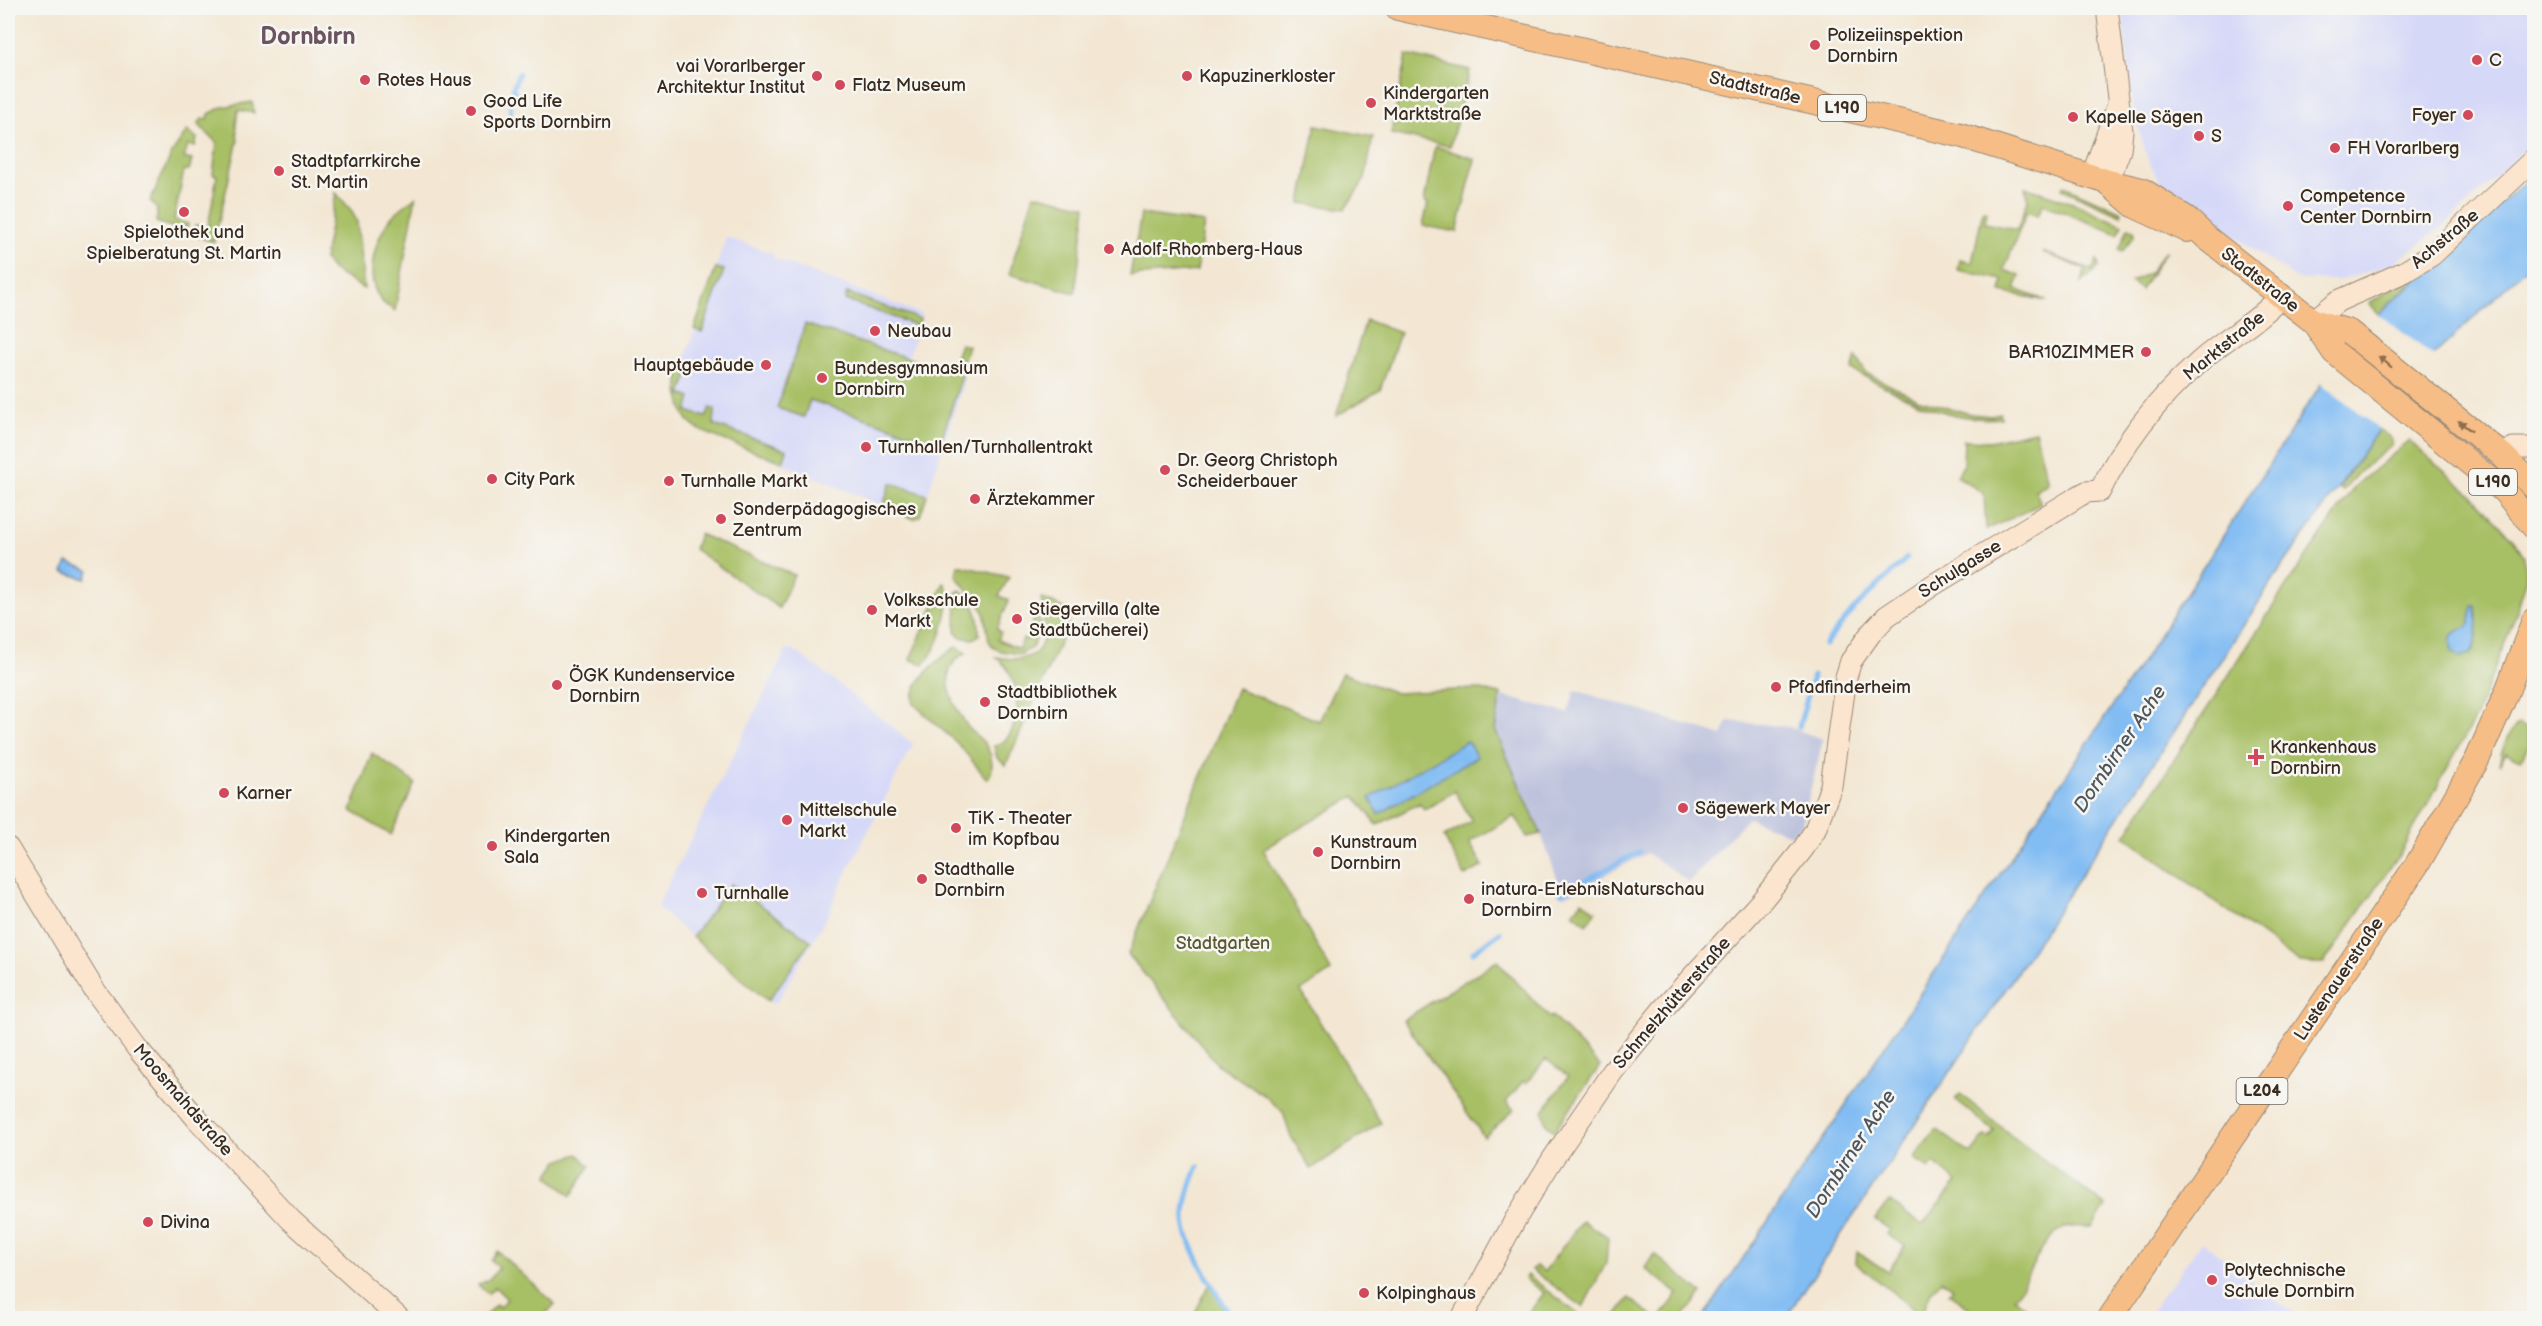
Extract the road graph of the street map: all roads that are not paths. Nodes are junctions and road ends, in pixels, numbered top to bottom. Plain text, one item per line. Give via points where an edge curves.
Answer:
1 (1398, 8) edge
2 (2107, 8) edge
3 (2535, 159) edge
4 (2100, 179) junction
5 (2280, 297) junction
6 (2313, 321) junction
7 (2535, 448) edge
8 (2502, 455) junction
9 (2535, 487) edge
10 (2100, 491) joint
11 (2535, 527) edge
12 (2535, 620) edge
13 (2530, 641) edge
14 (1845, 677) joint
15 (8, 848) edge
16 (399, 1318) edge
17 (1462, 1318) edge
18 (2109, 1318) edge

1 - 4 main road, Stadtstraße / L190 via 1960,135
2 - 4 street via 2122,141
3 - 6 street, Achstraße via 2432,255 2404,272 2337,301
4 - 5 main road, Stadtstraße / L190 via 2150,214 2207,238
5 - 6 main road, Stadtstraße / L190
5 - 10 street, Marktstraße via 2255,321 2198,363 2166,395 2120,453
8 -> 6 main road, Stadtstraße / L190 via 2353,336
6 - 11 main road, Stadtstraße / L190 via 2338,356 2504,491
7 - 8 street via 2513,448
8 - 9 main road, L190
10 - 14 street, Schulgasse via 2086,492 2074,499 1887,616 1851,661
12 - 13 main road, Lustenauerstraße / L204
13 - 18 main road, Lustenauerstraße / L204 via 2477,760 2418,863
14 - 17 street, Schmelzhütterstraße via 1831,786 1815,830 1763,899 1663,1009 1613,1071 1515,1220
15 - 16 street, Moosmahdstraße via 76,962 137,1048 291,1220

